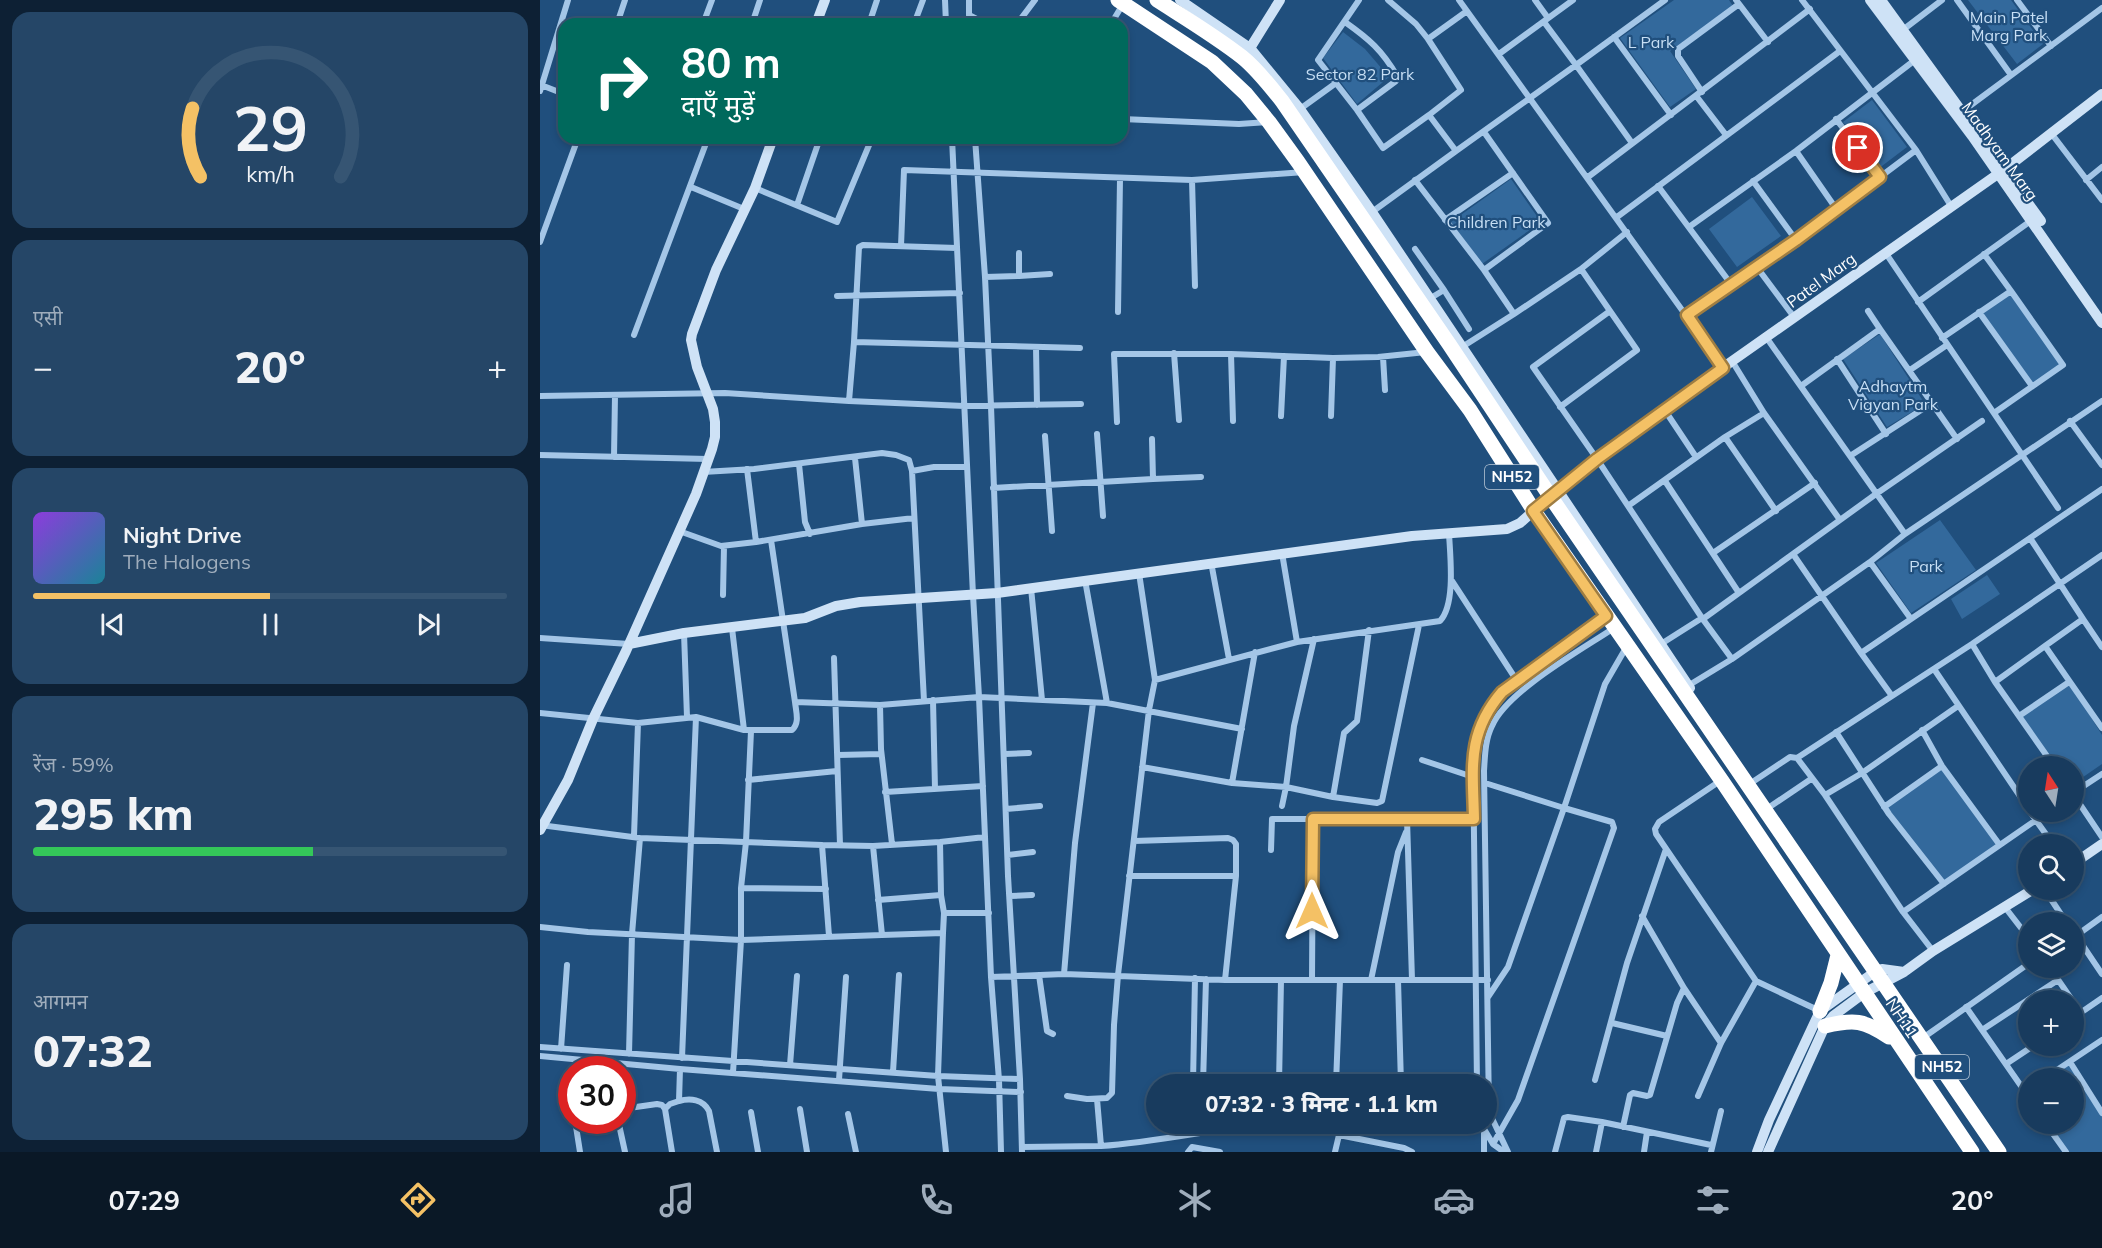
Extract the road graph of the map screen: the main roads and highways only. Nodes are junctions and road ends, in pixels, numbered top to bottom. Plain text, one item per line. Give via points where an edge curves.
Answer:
1 (1156, 0) edge
2 (1121, 2) edge
3 (1838, 955) junction
4 (1820, 1011) road end
5 (1825, 1026) road end
6 (1897, 1042) junction
7 (1972, 1152) edge
8 (1999, 1152) edge

1 - 8 highway, NH52 via 1246,53 1282,101 1883,975
2 - 3 highway, NH52 via 1212,62 1269,122 1470,410 1533,511
3 - 4 highway
3 - 6 highway, NH11 / NH52
5 - 6 highway via 1859,1021
6 - 7 highway, NH11 / NH52

